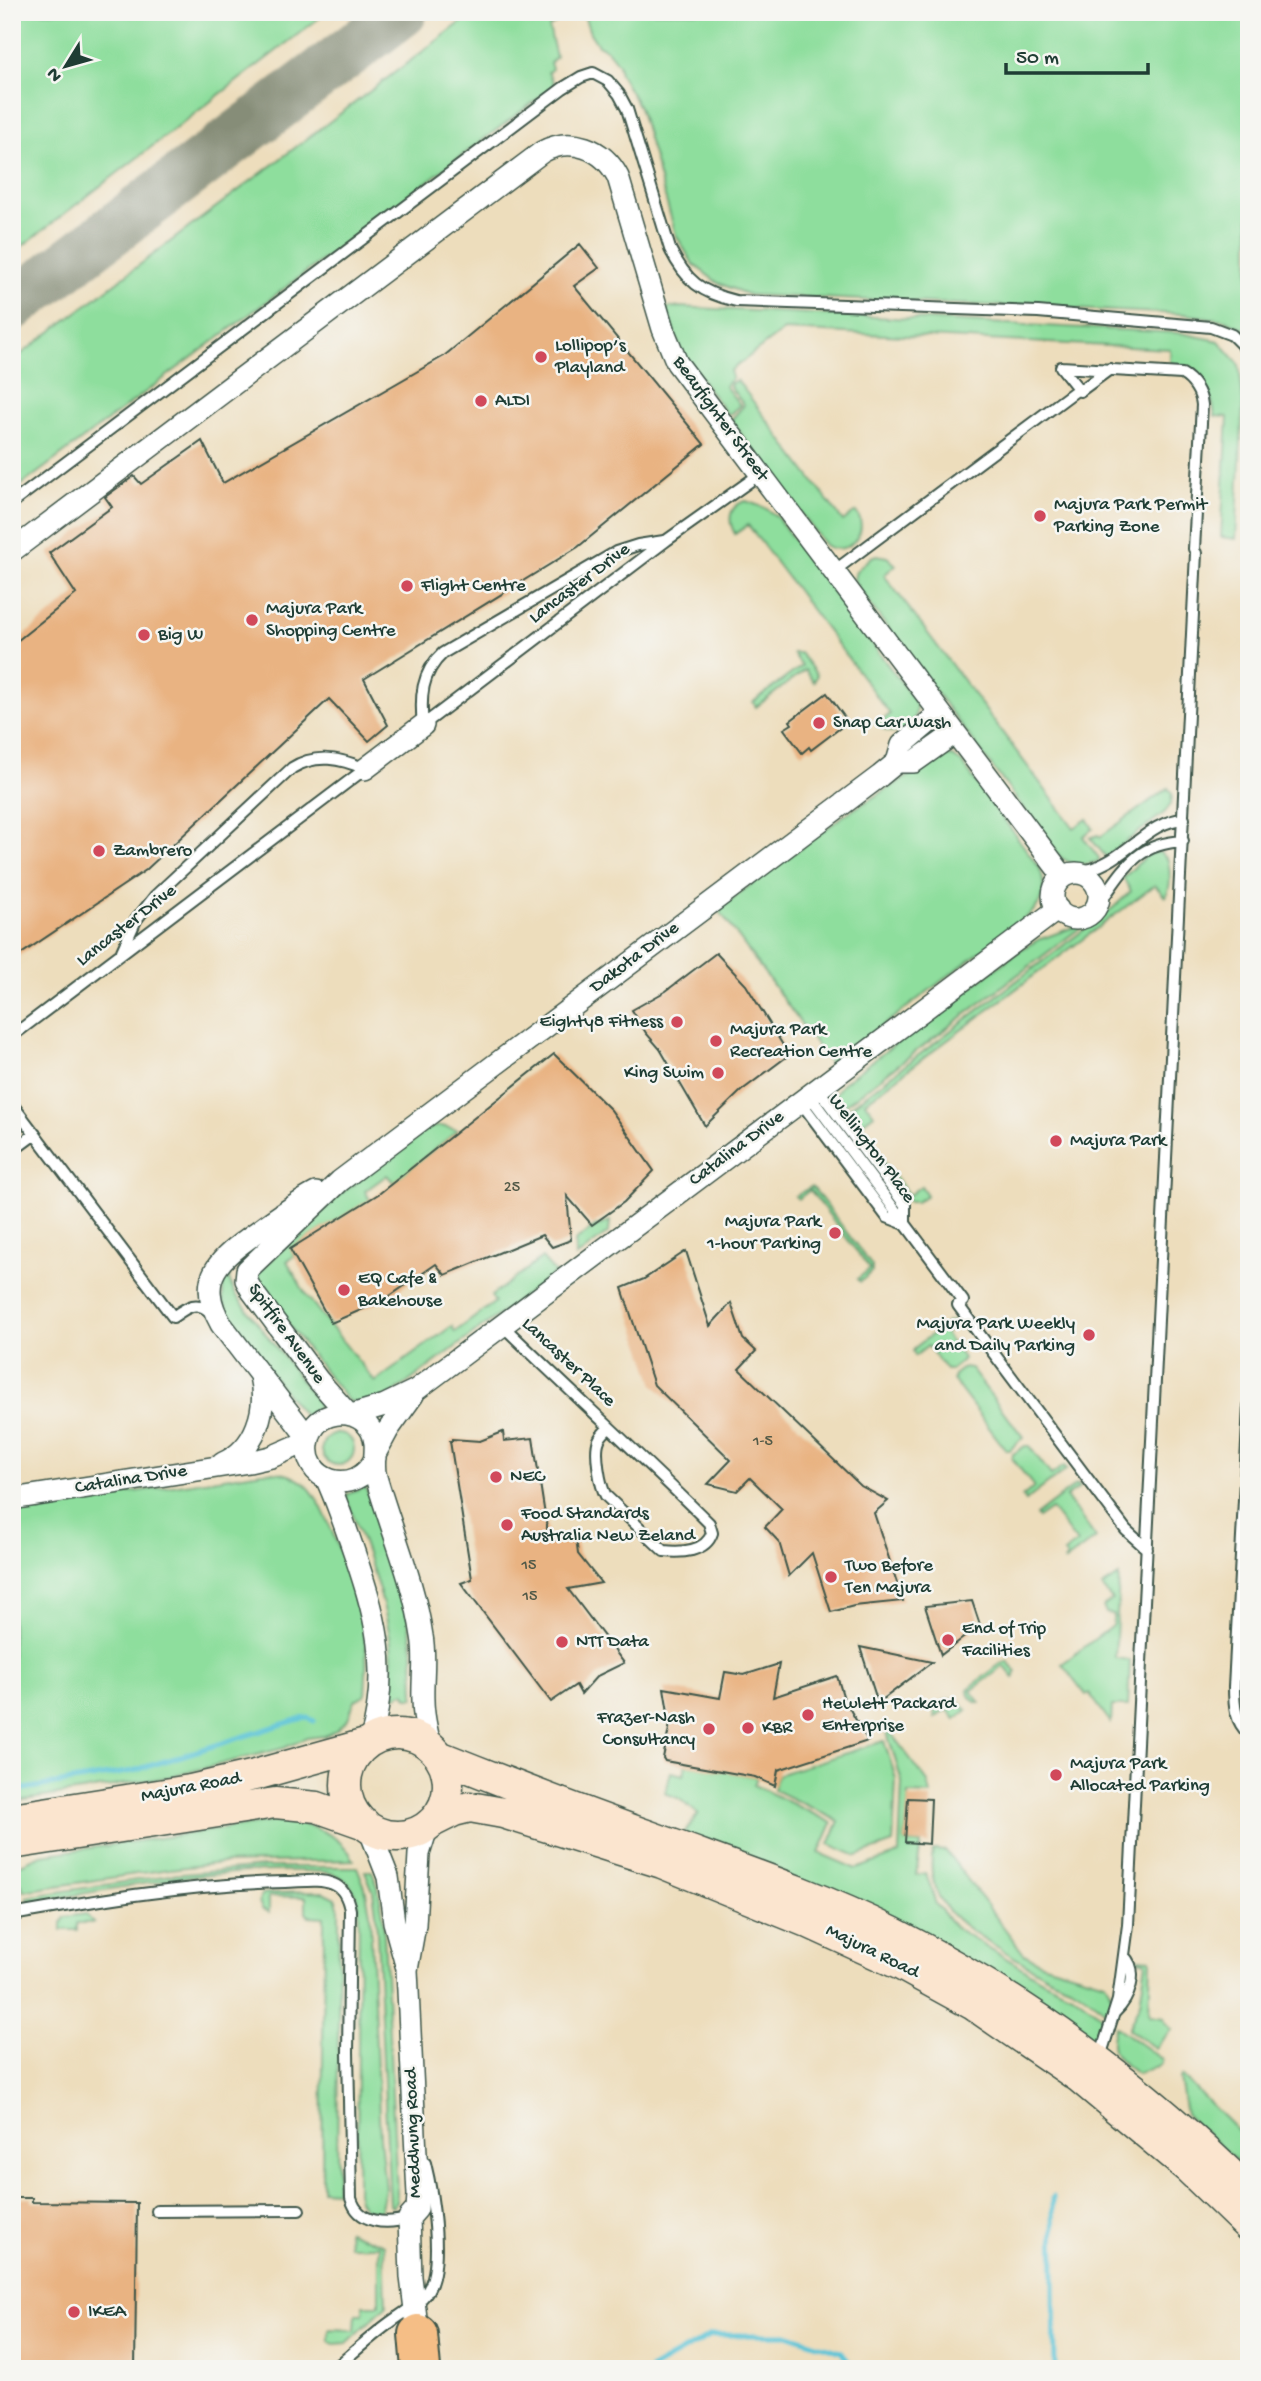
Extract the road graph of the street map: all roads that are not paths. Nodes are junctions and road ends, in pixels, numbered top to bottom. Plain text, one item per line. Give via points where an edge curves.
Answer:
1 (1249, 352) edge
2 (1110, 369) junction
3 (1079, 390) junction
4 (760, 474) junction
5 (12, 503) edge
6 (667, 541) junction
7 (12, 551) edge
8 (834, 571) junction
9 (940, 713) junction
10 (423, 725) junction
11 (955, 733) junction
12 (897, 762) junction
13 (365, 769) junction
14 (1184, 819) junction
15 (1182, 841) junction
16 (1070, 874) junction
17 (1058, 909) junction
18 (1094, 910) junction
19 (122, 951) junction
20 (12, 1036) edge
21 (809, 1095) junction
22 (12, 1104) edge
23 (35, 1134) junction
24 (12, 1151) edge
25 (340, 1181) junction
26 (905, 1224) junction
27 (502, 1325) junction
28 (224, 1329) junction
29 (260, 1376) junction
30 (416, 1390) junction
31 (1249, 1406) edge
32 (349, 1414) junction
33 (609, 1427) junction
34 (308, 1440) junction
35 (375, 1456) junction
36 (249, 1462) junction
37 (213, 1467) junction
38 (323, 1477) junction
39 (12, 1499) edge
40 (1147, 1549) junction
41 (1249, 1734) edge
42 (368, 1743) junction
43 (435, 1752) junction
44 (12, 1818) edge
45 (430, 1824) junction
46 (366, 1825) junction
47 (12, 1844) edge
48 (12, 1915) edge
49 (407, 1970) junction
50 (1099, 2061) junction
51 (414, 2123) junction
52 (1249, 2192) edge
53 (299, 2210) dead end
54 (157, 2211) dead end
55 (409, 2218) junction
56 (1249, 2227) edge
57 (411, 2277) junction
58 (410, 2333) edge
59 (334, 2369) edge

1 - 5 lane via 1232,334 1211,327 1038,312 736,301 715,296 695,285 680,269 624,100 608,80 593,73 563,88
2 - 3 lane
2 - 3 lane via 1061,367
2 - 14 lane via 1182,374 1202,405
3 - 8 lane
4 - 6 lane, Lancaster Drive
4 - 7 street, Beaufighter Street via 677,363 618,177 607,161 582,146 559,146 542,152
4 - 8 street, Beaufighter Street
6 - 10 lane, Lancaster Drive
6 - 10 lane via 616,552 443,653 423,684
8 - 9 street, Beaufighter Street
9 - 11 street, Beaufighter Street
9 - 12 street, Dakota Drive via 902,745
10 - 13 street
11 - 12 street, Dakota Drive via 914,762
11 - 16 street, Beaufighter Street
12 - 25 street, Dakota Drive
13 - 19 lane, Lancaster Drive
13 - 19 lane via 323,758 292,768 155,897 136,920
14 - 15 lane
14 - 16 lane via 1160,826 1105,865
15 - 18 lane via 1159,844 1142,853
15 - 40 lane
16 - 17 street via 1058,882 1054,892
16 - 18 street via 1090,877 1096,884 1099,898
17 - 18 street via 1074,919
17 - 21 street, Catalina Drive
19 - 20 lane, Lancaster Drive
21 - 26 lane, Wellington Place via 887,1217
21 - 26 lane, Wellington Place via 905,1205
21 - 27 street, Catalina Drive
22 - 23 lane
23 - 24 lane
23 - 28 lane via 173,1317 188,1306 200,1305
25 - 28 street via 277,1216 222,1258 209,1291
25 - 32 street, Spitfire Avenue via 245,1276 318,1380
26 - 40 lane via 963,1301 958,1305 965,1315 1126,1530
27 - 30 street, Catalina Drive
27 - 33 lane, Lancaster Place
28 - 29 street
29 - 34 street
29 - 37 street via 262,1404 253,1436 235,1457
30 - 32 street, Catalina Drive via 385,1405
30 - 35 street, Catalina Drive
31 - 41 lane via 1234,1687 1235,1710
32 - 34 street via 325,1418
32 - 35 street via 372,1432
33 - 33 lane, Lancaster Place via 709,1524 712,1533 706,1544 664,1551 606,1496 597,1446
34 - 36 street, Catalina Drive
34 - 38 street via 310,1460
35 - 38 street via 366,1472 353,1480 336,1482
35 - 43 street via 375,1475 419,1619 424,1710
36 - 37 street, Catalina Drive
36 - 38 street, Catalina Drive via 289,1466
37 - 39 street, Catalina Drive
38 - 42 street via 365,1584 377,1630 380,1697
40 - 50 lane via 1128,1925 1114,2013
42 - 43 main road via 402,1734 417,1738
42 - 44 main road, Majura Road via 190,1790
42 - 46 main road via 352,1762 346,1784 351,1806
43 - 45 main road via 447,1790 440,1813
43 - 50 main road, Majura Road via 756,1874 891,1931 985,1983
45 - 46 main road via 398,1836
45 - 49 street, Meddhung Road via 419,1854
45 - 56 main road, Majura Road via 470,1807 503,1813 662,1863 901,1965 972,2004 1080,2078 1188,2168
46 - 47 main road, Majura Road via 317,1807 275,1803
46 - 49 street, Meddhung Road via 388,1877
48 - 55 lane via 216,1886 314,1881 338,1887 350,1913 351,2198 357,2211 369,2219 390,2222
49 - 51 street, Meddhung Road
50 - 52 main road, Majura Road
51 - 55 street, Meddhung Road via 418,2204
51 - 58 lane via 433,2194 435,2251 432,2283
53 - 54 lane
55 - 57 street, Meddhung Road
57 - 58 street, Meddhung Road
57 - 58 lane via 404,2304
58 - 59 lane

